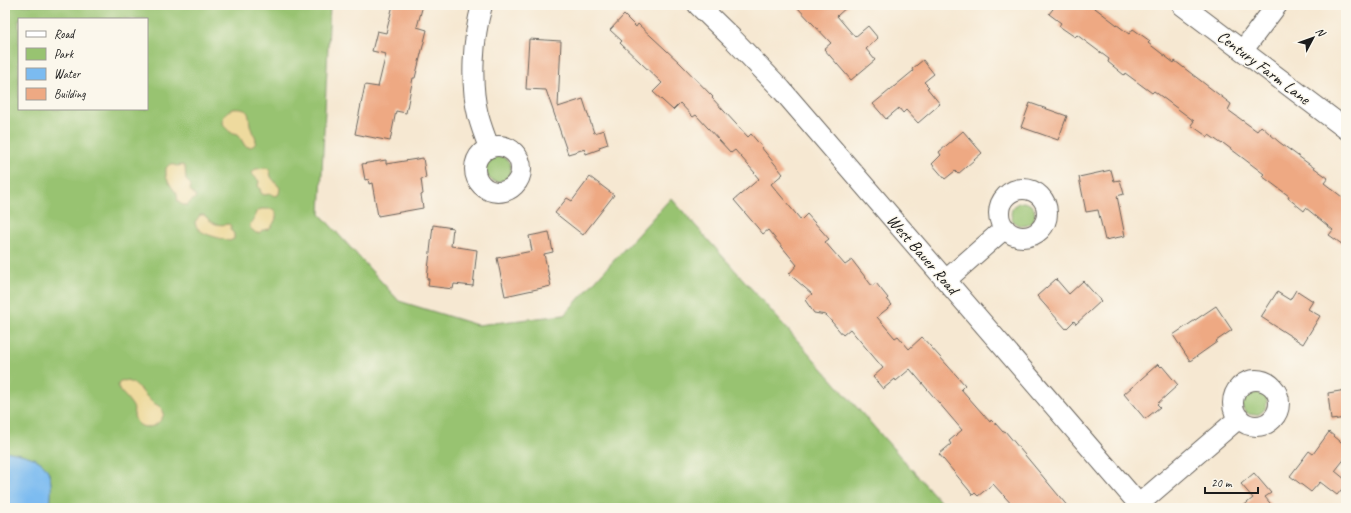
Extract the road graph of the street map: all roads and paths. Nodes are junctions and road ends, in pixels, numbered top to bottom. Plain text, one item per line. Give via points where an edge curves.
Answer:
1 (482, 5) edge
2 (698, 5) edge
3 (1182, 5) edge
4 (1277, 5) edge
5 (1243, 50) junction
6 (1346, 129) edge
7 (489, 147) dead end
8 (1005, 228) dead end
9 (946, 280) junction
10 (1239, 418) dead end
11 (1141, 506) edge

1 - 7 street via 474,50 474,86 478,115
2 - 9 street, West Bauer Road via 781,89
3 - 5 street, Century Farm Lane
4 - 5 street
5 - 6 street, Century Farm Lane
8 - 9 street
9 - 11 street, West Bauer Road
10 - 11 street

